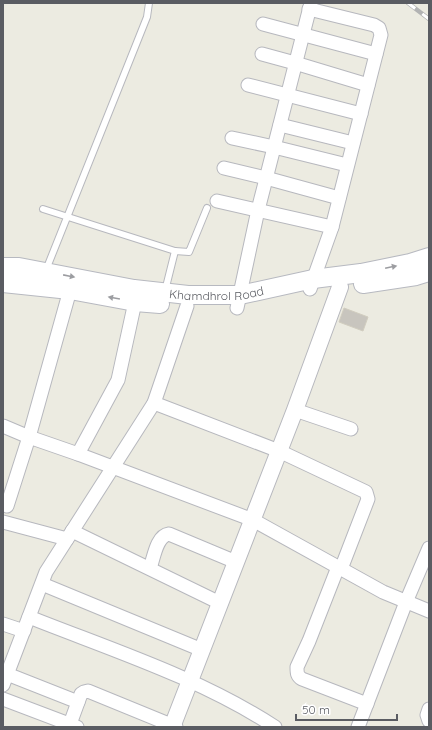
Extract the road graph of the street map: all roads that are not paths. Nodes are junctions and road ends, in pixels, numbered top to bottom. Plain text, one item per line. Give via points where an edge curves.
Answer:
1 (149, 3) edge
2 (310, 6) edge
3 (263, 24) dead end
4 (303, 34) junction
5 (262, 54) dead end
6 (376, 54) junction
7 (295, 62) junction
8 (248, 85) dead end
9 (368, 86) junction
10 (287, 94) junction
11 (361, 114) junction
12 (280, 125) junction
13 (232, 138) dead end
14 (353, 143) junction
15 (274, 147) junction
16 (347, 165) junction
17 (224, 168) dead end
18 (266, 178) junction
19 (339, 198) junction
20 (212, 205) joint
21 (43, 209) dead end
22 (258, 210) junction
23 (68, 216) junction
24 (332, 227) junction
25 (175, 251) junction
26 (429, 257) edge
27 (3, 267) edge
28 (429, 272) edge
29 (43, 279) junction
30 (3, 283) edge
31 (312, 284) junction
32 (340, 287) junction
33 (70, 290) junction
34 (165, 292) junction
35 (238, 301) junction
36 (135, 302) junction
37 (187, 306) junction
38 (154, 403) junction
39 (295, 410) junction
40 (3, 426) edge
41 (351, 429) dead end
42 (29, 437) junction
43 (279, 451) junction
44 (78, 454) junction
45 (112, 467) junction
46 (7, 506) dead end
47 (252, 520) junction
48 (3, 522) edge
49 (69, 535) junction
50 (429, 548) edge
51 (236, 562) junction
52 (150, 568) junction
53 (339, 568) junction
54 (42, 584) junction
55 (406, 602) junction
56 (220, 603) junction
57 (429, 611) edge
58 (29, 618) junction
59 (3, 624) edge
60 (24, 631) junction
61 (202, 650) junction
62 (5, 679) edge
63 (190, 681) junction
64 (3, 699) edge
65 (78, 702) junction
66 (367, 704) junction
67 (429, 710) edge
68 (429, 721) edge
69 (74, 726) edge
70 (174, 726) edge
71 (275, 727) edge
72 (358, 727) edge

1 - 23 lane via 147,17
2 - 4 street
2 - 6 street via 379,28 381,35
3 - 4 street
4 - 6 street
4 - 7 street
5 - 7 street
6 - 9 street
7 - 9 street
7 - 10 street
8 - 10 street
9 - 11 street
10 - 11 street
10 - 12 street
11 - 14 street
12 - 14 street
12 - 15 street
13 - 15 street
14 - 16 street
15 - 16 street
15 - 18 street
16 - 19 street
17 - 18 street
18 - 19 street
18 - 22 street
19 - 24 street
20 - 22 street
20 - 25 lane via 189,252
21 - 23 lane
22 - 24 street
22 - 35 street
23 - 25 lane
23 - 29 lane
24 - 31 street
25 - 34 lane
31 -> 26 main road, Khamdhrol Road
27 - 29 main road, Khamdhrol Road via 19,267
28 - 32 main road, Khamdhrol Road
29 - 30 main road, Khamdhrol Road
29 - 33 main road, Khamdhrol Road
29 -> 34 main road, Khamdhrol Road
31 - 32 main road, Khamdhrol Road
31 - 35 main road, Khamdhrol Road
32 - 39 street
36 -> 33 main road, Khamdhrol Road
33 - 42 street
34 - 35 main road, Khamdhrol Road
35 - 37 main road, Khamdhrol Road
36 - 37 main road, Khamdhrol Road
36 - 44 street via 118,380
37 - 38 street
38 - 43 street
38 - 45 street
39 - 41 street
39 - 43 street
40 - 42 street
42 - 44 street
42 - 46 street
43 - 47 street
43 - 53 street via 368,493 368,499
44 - 45 street
45 - 47 street
45 - 49 street
47 - 51 street
47 - 53 street
48 - 49 street
49 - 52 street
49 - 54 street via 46,572
50 - 55 street
51 - 52 street via 166,534 160,539
51 - 56 street
52 - 56 street
53 - 55 street
53 - 66 street via 297,672 302,679
54 - 58 street
54 - 61 street
55 - 57 street
55 - 66 street
56 - 61 street
58 - 60 street
58 - 63 street
59 - 60 street
60 - 62 street
61 - 63 street
62 - 65 street
63 - 70 street
63 - 71 street via 252,712
64 - 69 street
65 - 69 street
65 - 70 street via 81,694 88,691
66 - 72 street
67 - 68 street

